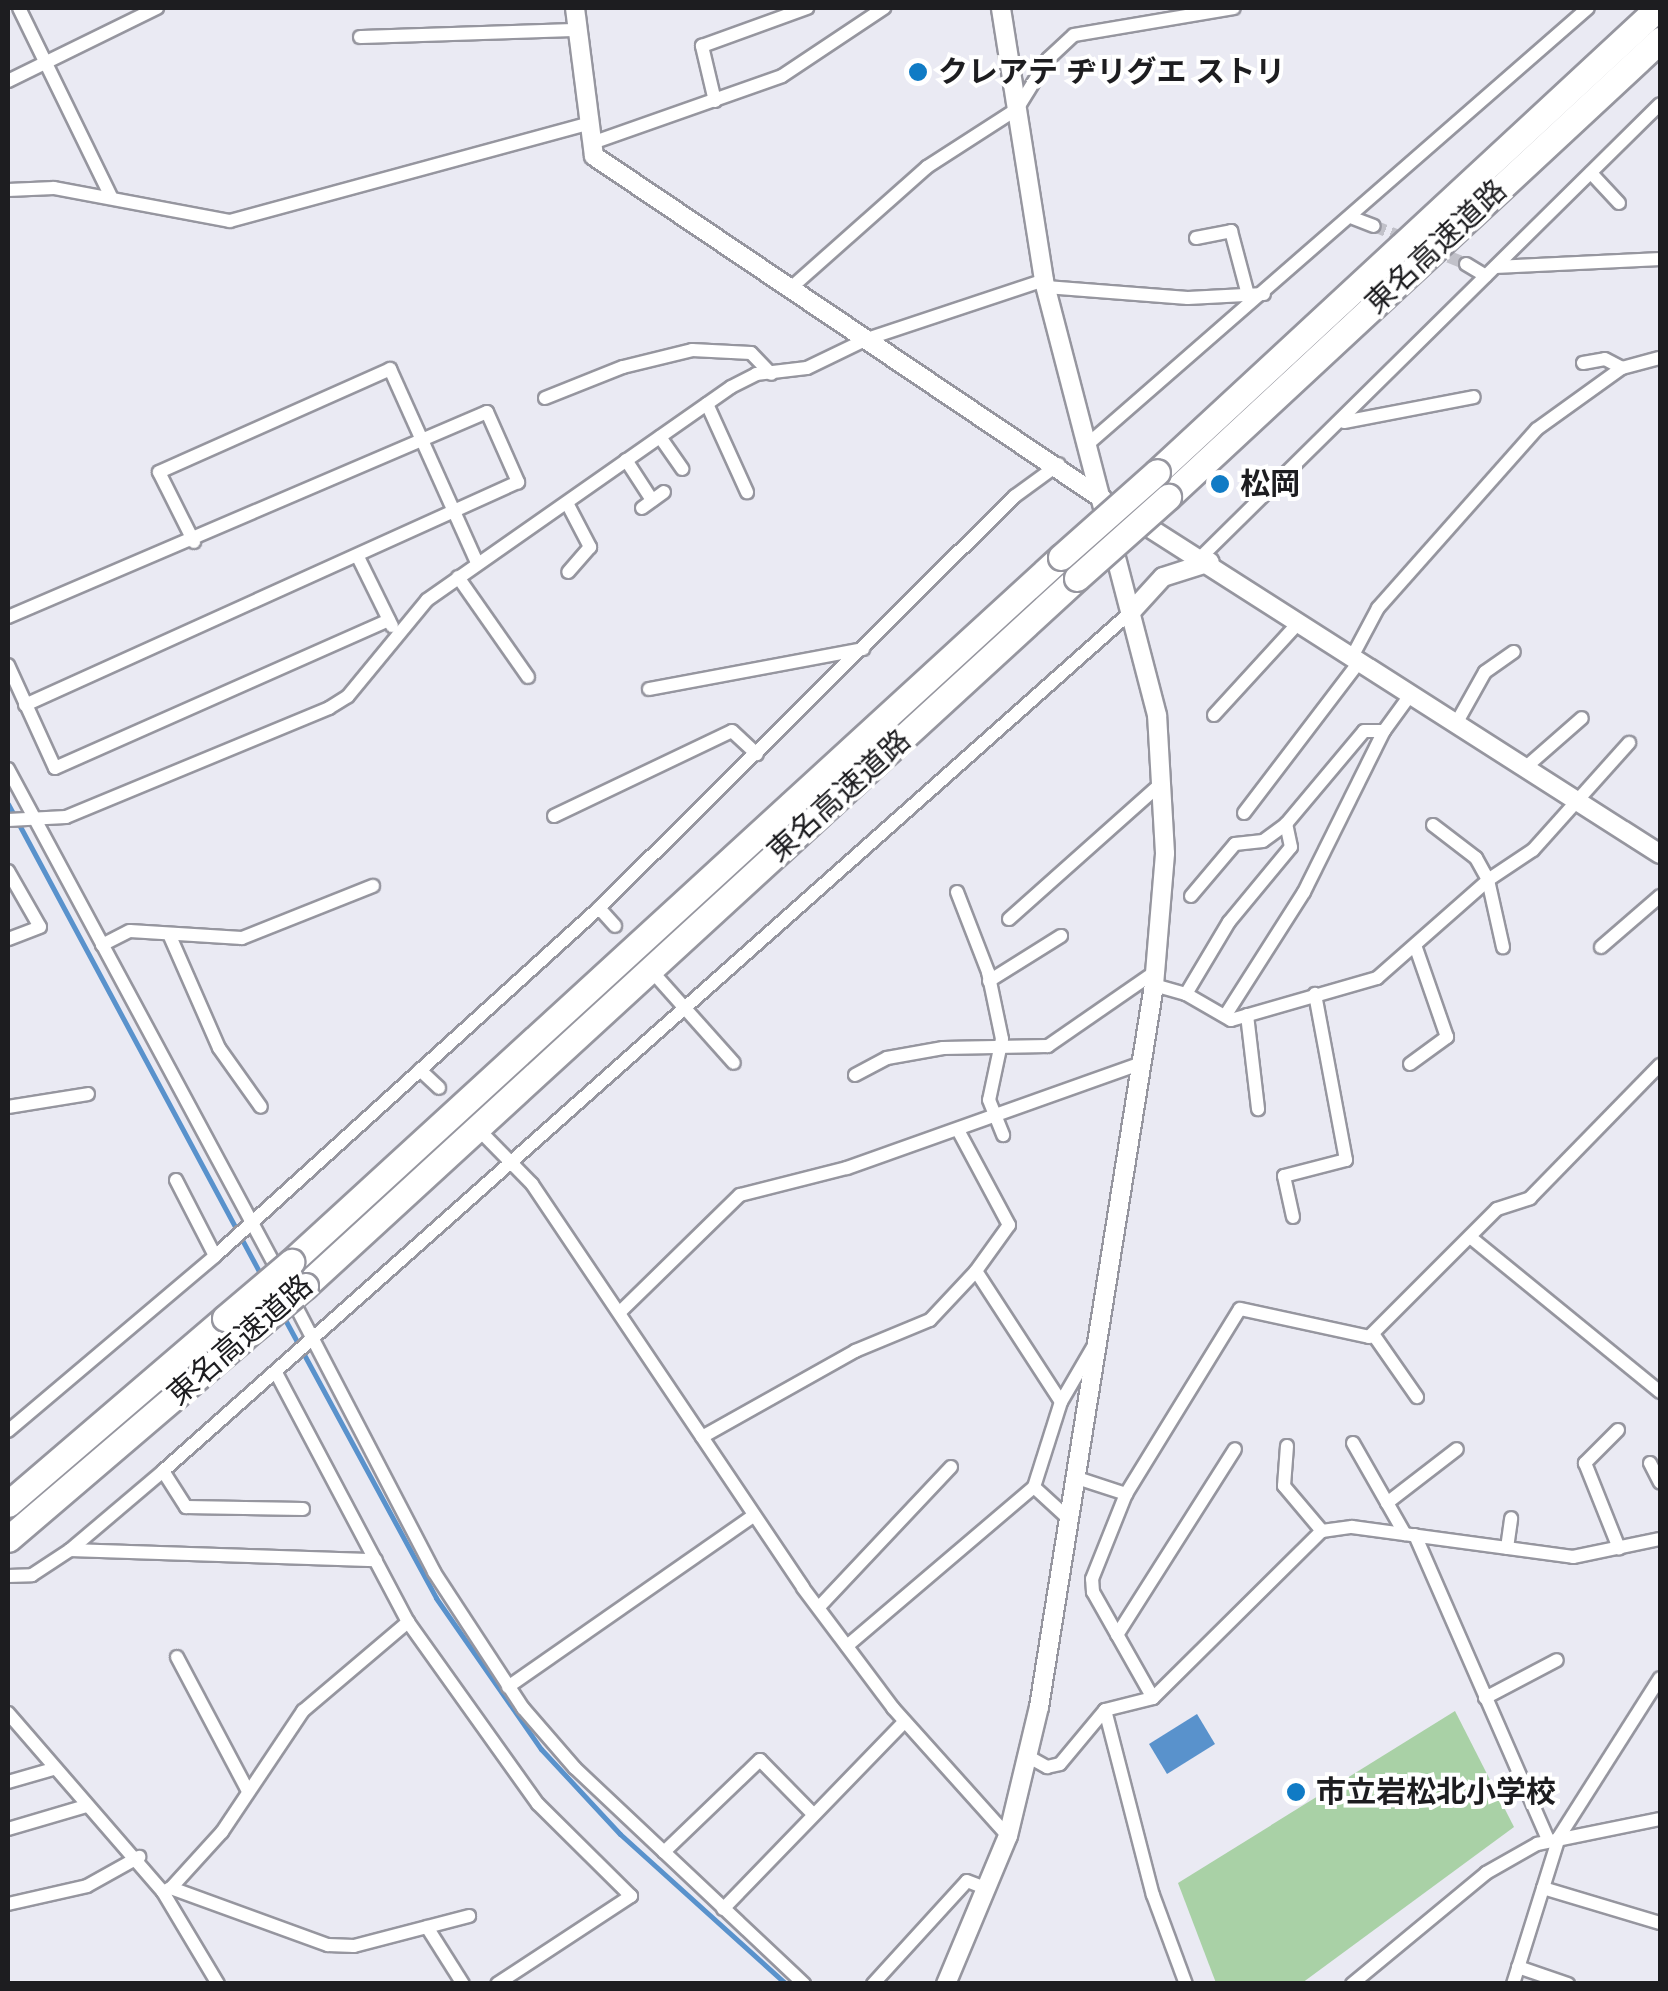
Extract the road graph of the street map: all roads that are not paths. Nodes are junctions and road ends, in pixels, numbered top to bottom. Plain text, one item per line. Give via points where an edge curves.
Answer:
1 (19, 8) edge
2 (157, 8) edge
3 (574, 8) edge
4 (806, 8) edge
5 (884, 8) edge
6 (1001, 8) edge
7 (1234, 8) edge
8 (1588, 8) edge
9 (1658, 8) edge
10 (575, 30) junction
11 (360, 37) dead end
12 (1660, 40) edge
13 (44, 60) junction
14 (8, 81) edge
15 (715, 101) junction
16 (1655, 109) edge
17 (1017, 110) junction
18 (1660, 126) edge
19 (590, 134) junction
20 (1590, 173) junction
21 (8, 190) edge
22 (111, 197) junction
23 (1618, 203) dead end
24 (1353, 218) junction
25 (1374, 226) tunnel mouth
26 (1196, 238) dead end
27 (1660, 259) edge
28 (1466, 264) tunnel mouth
29 (1491, 272) junction
30 (1045, 283) junction
31 (793, 286) junction
32 (1248, 294) junction
33 (1264, 294) junction
34 (867, 339) junction
35 (1660, 358) edge
36 (1583, 363) dead end
37 (1622, 368) junction
38 (771, 374) junction
39 (1474, 397) dead end
40 (546, 398) dead end
41 (707, 404) junction
42 (1343, 422) junction
43 (660, 437) junction
44 (423, 441) junction
45 (1088, 444) junction
46 (626, 460) junction
47 (1060, 464) junction
48 (682, 469) dead end
49 (747, 492) dead end
50 (1100, 498) junction
51 (653, 500) dead end
52 (566, 503) junction
53 (456, 511) junction
54 (194, 542) junction
55 (358, 557) junction
56 (1205, 560) junction
57 (477, 563) junction
58 (568, 572) dead end
59 (458, 577) junction
60 (1130, 612) junction
61 (8, 617) edge
62 (1300, 620) junction
63 (392, 626) junction
64 (865, 649) junction
65 (1514, 652) dead end
66 (1356, 658) junction
67 (8, 664) edge
68 (528, 677) dead end
69 (649, 689) dead end
70 (1411, 694) junction
71 (25, 705) junction
72 (1214, 715) dead end
73 (1582, 718) dead end
74 (1456, 722) junction
75 (1384, 731) junction
76 (1629, 743) dead end
77 (757, 754) junction
78 (1526, 767) junction
79 (8, 768) edge
80 (1165, 780) junction
81 (1574, 799) junction
82 (1244, 813) dead end
83 (554, 816) dead end
84 (8, 820) edge
85 (36, 820) junction
86 (1286, 824) junction
87 (1433, 825) dead end
88 (1659, 849) edge
89 (8, 872) edge
90 (1488, 880) junction
91 (373, 886) dead end
92 (957, 892) dead end
93 (1191, 896) dead end
94 (1660, 896) edge
95 (599, 908) junction
96 (1008, 918) dead end
97 (615, 926) dead end
98 (169, 934) junction
99 (1061, 936) dead end
100 (8, 939) edge
101 (102, 945) junction
102 (1504, 947) dead end
103 (1416, 948) junction
104 (1602, 948) dead end
105 (657, 977) dead end
106 (1154, 978) junction
107 (990, 981) junction
108 (1186, 994) junction
109 (1314, 994) junction
110 (688, 1004) junction
111 (1247, 1015) junction
112 (1226, 1016) junction
113 (1003, 1050) junction
114 (734, 1063) dead end
115 (1142, 1063) junction
116 (1410, 1064) dead end
117 (1660, 1066) edge
118 (420, 1070) junction
119 (855, 1075) dead end
120 (439, 1088) dead end
121 (88, 1094) dead end
122 (8, 1107) edge
123 (261, 1107) dead end
124 (1258, 1109) dead end
125 (995, 1117) junction
126 (958, 1130) junction
127 (1002, 1135) dead end
128 (485, 1136) dead end
129 (513, 1162) junction
130 (176, 1180) dead end
131 (1293, 1217) dead end
132 (253, 1222) junction
133 (1470, 1237) junction
134 (215, 1256) junction
135 (976, 1271) junction
136 (620, 1312) junction
137 (1099, 1334) junction
138 (1373, 1334) junction
139 (314, 1340) junction
140 (276, 1372) junction
141 (1660, 1392) edge
142 (1417, 1397) dead end
143 (1061, 1402) junction
144 (1618, 1430) dead end
145 (8, 1431) edge
146 (702, 1437) junction
147 (1353, 1443) dead end
148 (1287, 1446) dead end
149 (1235, 1449) dead end
150 (1457, 1450) dead end
151 (1650, 1463) dead end
152 (950, 1467) dead end
153 (163, 1470) junction
154 (1077, 1478) junction
155 (1660, 1483) edge
156 (1034, 1487) junction
157 (1126, 1494) junction
158 (1387, 1503) junction
159 (8, 1504) edge
160 (303, 1509) dead end
161 (753, 1516) junction
162 (1511, 1518) dead end
163 (1070, 1520) junction
164 (1322, 1530) junction
165 (1410, 1534) junction
166 (8, 1539) edge
167 (1660, 1540) edge
168 (1506, 1548) junction
169 (1619, 1548) junction
170 (70, 1550) junction
171 (376, 1560) junction
172 (8, 1576) edge
173 (820, 1606) junction
174 (408, 1622) junction
175 (1117, 1634) junction
176 (847, 1646) junction
177 (176, 1658) dead end
178 (1557, 1660) dead end
179 (1660, 1678) edge
180 (508, 1687) junction
181 (1153, 1698) junction
182 (1485, 1698) junction
183 (1105, 1710) junction
184 (8, 1713) edge
185 (904, 1722) junction
186 (1029, 1757) junction
187 (53, 1769) junction
188 (8, 1782) edge
189 (248, 1791) junction
190 (86, 1806) junction
191 (813, 1814) junction
192 (1660, 1820) edge
193 (8, 1829) edge
194 (1008, 1836) junction
195 (1554, 1838) junction
196 (664, 1852) junction
197 (138, 1856) junction
198 (985, 1888) junction
199 (1543, 1888) junction
200 (167, 1890) junction
201 (8, 1904) edge
202 (724, 1909) junction
203 (469, 1916) dead end
204 (1660, 1923) edge
205 (427, 1927) junction
206 (1518, 1967) junction
207 (218, 1984) edge
208 (463, 1984) edge
209 (497, 1984) edge
210 (804, 1984) edge
211 (874, 1984) edge
212 (946, 1984) edge
213 (1186, 1984) edge
214 (1352, 1984) edge
215 (1512, 1984) edge
216 (1568, 1984) edge

1 - 13 street
2 - 13 street
3 - 10 street
4 - 15 street via 702,46
5 - 15 street via 782,76
6 - 17 street
7 - 17 street via 1074,36 1048,59
8 - 24 street
9 - 159 highway, 東名高速道路, bridge via 291,1262
10 - 11 street
10 - 19 street
12 - 166 highway, 東名高速道路, bridge via 305,1286
13 - 14 street
13 - 22 street
15 - 19 street
16 - 18 street
16 - 20 street
17 - 30 street
17 - 31 street via 928,167
19 - 22 street via 230,221
19 - 31 street via 594,156
20 - 23 street
20 - 29 street
21 - 22 street via 54,188
24 - 25 street
24 - 33 street
26 - 32 street via 1231,231
27 - 29 street
28 - 29 street
29 - 42 street
30 - 32 street via 1188,298
30 - 34 street
30 - 45 street
31 - 34 street
32 - 33 street
33 - 45 street
34 - 38 street via 807,368
34 - 47 street
35 - 37 street
36 - 37 street via 1605,359
37 - 66 street via 1538,428 1378,608
38 - 40 street via 750,353 692,350 623,367
38 - 41 street via 756,374
39 - 42 street
41 - 43 street
41 - 49 street
42 - 56 street
43 - 46 street
43 - 48 street
44 - 53 street
44 - 53 street via 487,412 518,482
44 - 54 street
44 - 54 street via 390,369 159,472
45 - 50 street
46 - 51 street
46 - 52 street
47 - 50 street
47 - 64 street via 1015,496
50 - 56 street
50 - 60 street
52 - 57 street
52 - 58 street via 590,547
53 - 55 street
53 - 57 street
54 - 61 street
55 - 63 street
55 - 71 street
56 - 60 street via 1163,577
56 - 62 street
57 - 59 street
59 - 63 street
59 - 68 street
60 - 80 street
60 - 110 street
62 - 66 street
62 - 72 street
63 - 71 street via 54,768
63 - 85 street via 348,696 329,708 66,817
64 - 69 street
64 - 77 street
65 - 74 street via 1485,672
66 - 70 street
66 - 82 street
67 - 71 street
70 - 74 street
70 - 75 street
73 - 78 street
74 - 78 street
75 - 86 street via 1364,731
75 - 112 street via 1304,892
76 - 81 street
77 - 83 street via 732,731
77 - 95 street
78 - 81 street
79 - 85 street
80 - 96 street
80 - 106 street
81 - 88 street
81 - 90 street via 1533,850
84 - 85 street
85 - 101 street
86 - 93 street via 1264,840 1235,844
86 - 108 street via 1291,848 1229,922
87 - 90 street via 1476,858
89 - 100 street via 40,927
90 - 102 street
90 - 103 street
91 - 98 street via 242,938
92 - 107 street
94 - 104 street
95 - 97 street
95 - 118 street
98 - 101 street via 130,931
98 - 123 street via 219,1048
99 - 107 street
101 - 132 street
103 - 109 street via 1377,978
103 - 116 street via 1447,1036
105 - 110 street
106 - 108 street
106 - 113 street via 1076,1032 1028,1052
106 - 115 street
107 - 113 street
108 - 112 street
109 - 111 street
109 - 131 street via 1346,1160 1284,1176
110 - 114 street
110 - 129 street
111 - 112 street
111 - 124 street
113 - 119 street via 943,1048 887,1058
113 - 125 street via 989,1100
115 - 125 street
115 - 137 street
117 - 133 street via 1530,1198 1497,1209
118 - 120 street
118 - 132 street
121 - 122 street
125 - 126 street
125 - 127 street
126 - 135 street via 1009,1225
126 - 136 street via 740,1195
128 - 129 street
129 - 136 street
129 - 139 street
130 - 134 street
132 - 134 street
132 - 139 street
133 - 138 street
133 - 141 street
134 - 145 street
135 - 143 street
135 - 146 street via 930,1320 840,1359
136 - 146 street
137 - 143 street
137 - 154 street
138 - 142 street
138 - 157 street via 1240,1309
139 - 140 street
139 - 180 street via 434,1572
140 - 153 street
140 - 171 street
143 - 156 street
144 - 169 street via 1584,1463
146 - 161 street
147 - 158 street
148 - 164 street via 1284,1486
149 - 175 street
150 - 158 street
151 - 155 street
152 - 173 street
153 - 160 street via 186,1507
153 - 170 street
154 - 157 street
154 - 163 street
156 - 163 street
156 - 176 street
157 - 175 street via 1092,1579
158 - 165 street
161 - 173 street
161 - 180 street
162 - 168 street
163 - 186 street
164 - 165 street
164 - 181 street
165 - 168 street
165 - 182 street
167 - 169 street
168 - 169 street via 1573,1557
170 - 171 street
170 - 172 street via 32,1575
171 - 174 street
173 - 176 street
174 - 189 street via 328,1684
174 - 209 street via 538,1804 631,1896
175 - 181 street
176 - 185 street
177 - 189 street
178 - 182 street
179 - 195 street
180 - 196 street via 576,1768
181 - 183 street
182 - 195 street
183 - 186 street via 1060,1764 1048,1767
183 - 213 street via 1153,1895
184 - 187 street
185 - 191 street
185 - 194 street
186 - 194 street
187 - 188 street
187 - 190 street
189 - 200 street
190 - 193 street
190 - 197 street
191 - 196 street via 760,1760
191 - 202 street
192 - 195 street
194 - 198 street
195 - 199 street
195 - 214 street via 1486,1873
196 - 202 street
197 - 200 street
197 - 201 street via 88,1886
198 - 211 street via 967,1880
198 - 212 street
199 - 204 street
199 - 206 street
200 - 205 street via 328,1945
200 - 207 street
202 - 210 street
203 - 205 street
205 - 208 street
206 - 215 street
206 - 216 street

